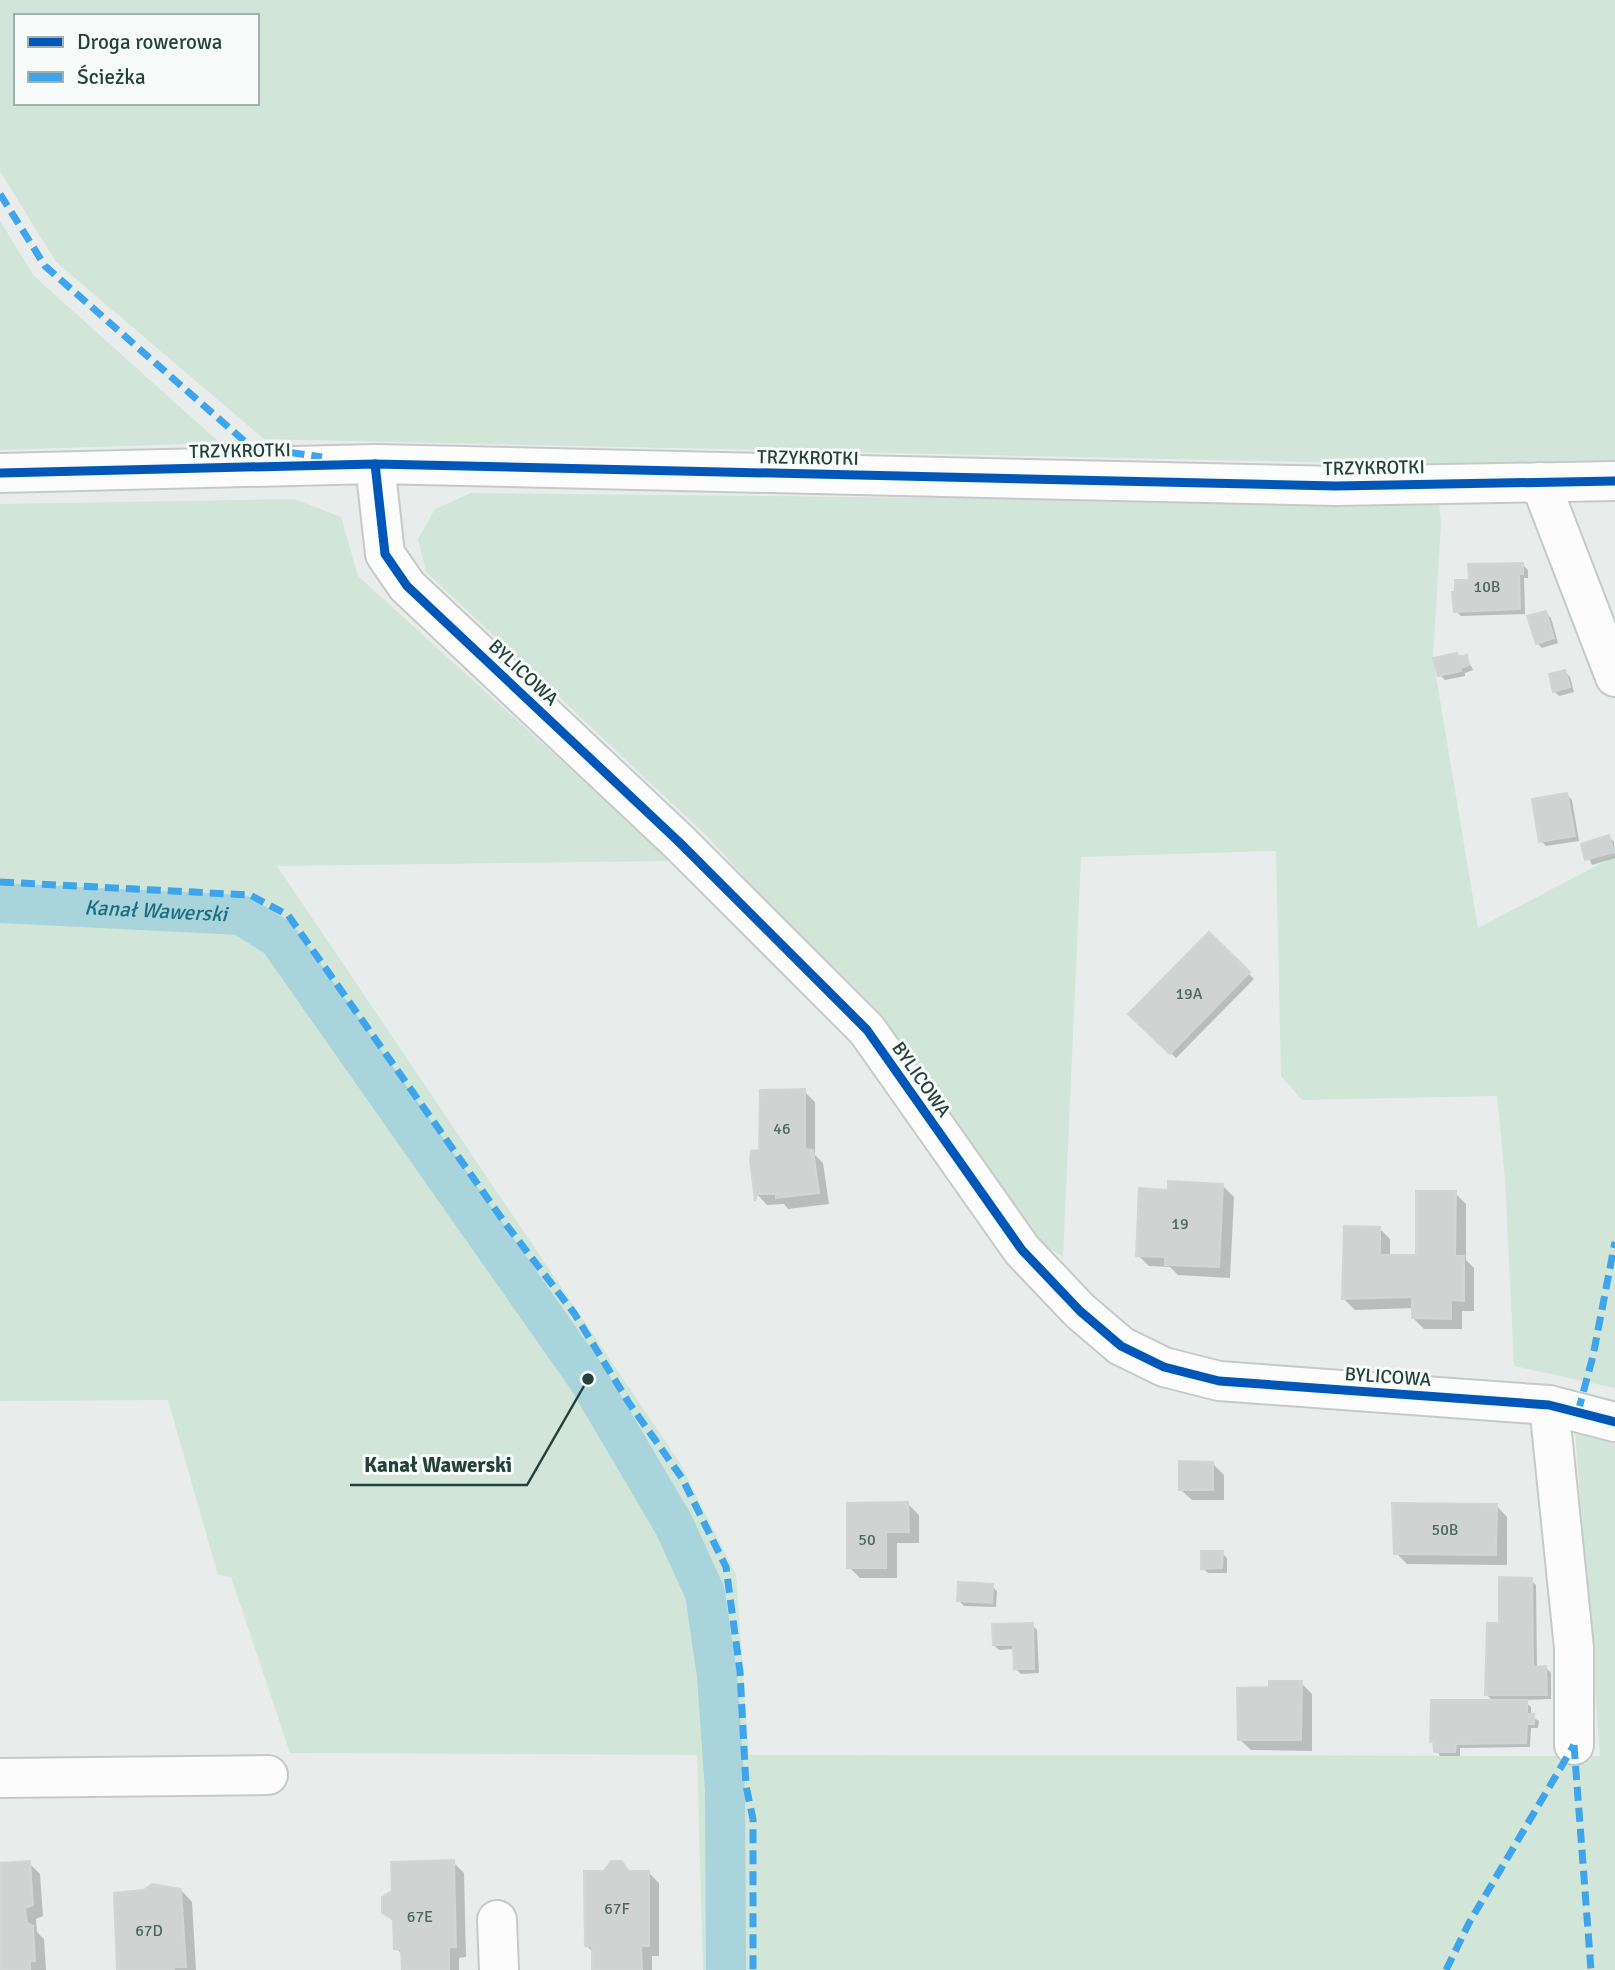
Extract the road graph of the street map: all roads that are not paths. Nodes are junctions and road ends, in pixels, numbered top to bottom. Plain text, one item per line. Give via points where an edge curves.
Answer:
1 (375, 464) junction
2 (0, 473) edge
3 (1615, 481) edge
4 (1540, 482) junction
5 (1615, 677) edge
6 (1549, 1405) junction
7 (1615, 1423) edge
8 (1574, 1745) dead end
9 (268, 1776) dead end
10 (0, 1778) edge
11 (497, 1920) dead end
12 (499, 1970) edge

1 - 2 street, TRZYKROTKI
1 - 4 street, TRZYKROTKI via 1336,486
1 - 6 street, BYLICOWA via 385,554 407,586 679,842 867,1030 1022,1250 1121,1346 1164,1367 1219,1381
3 - 4 street, TRZYKROTKI
4 - 5 street
6 - 7 street, BYLICOWA
6 - 8 street via 1573,1648
9 - 10 street
11 - 12 street

